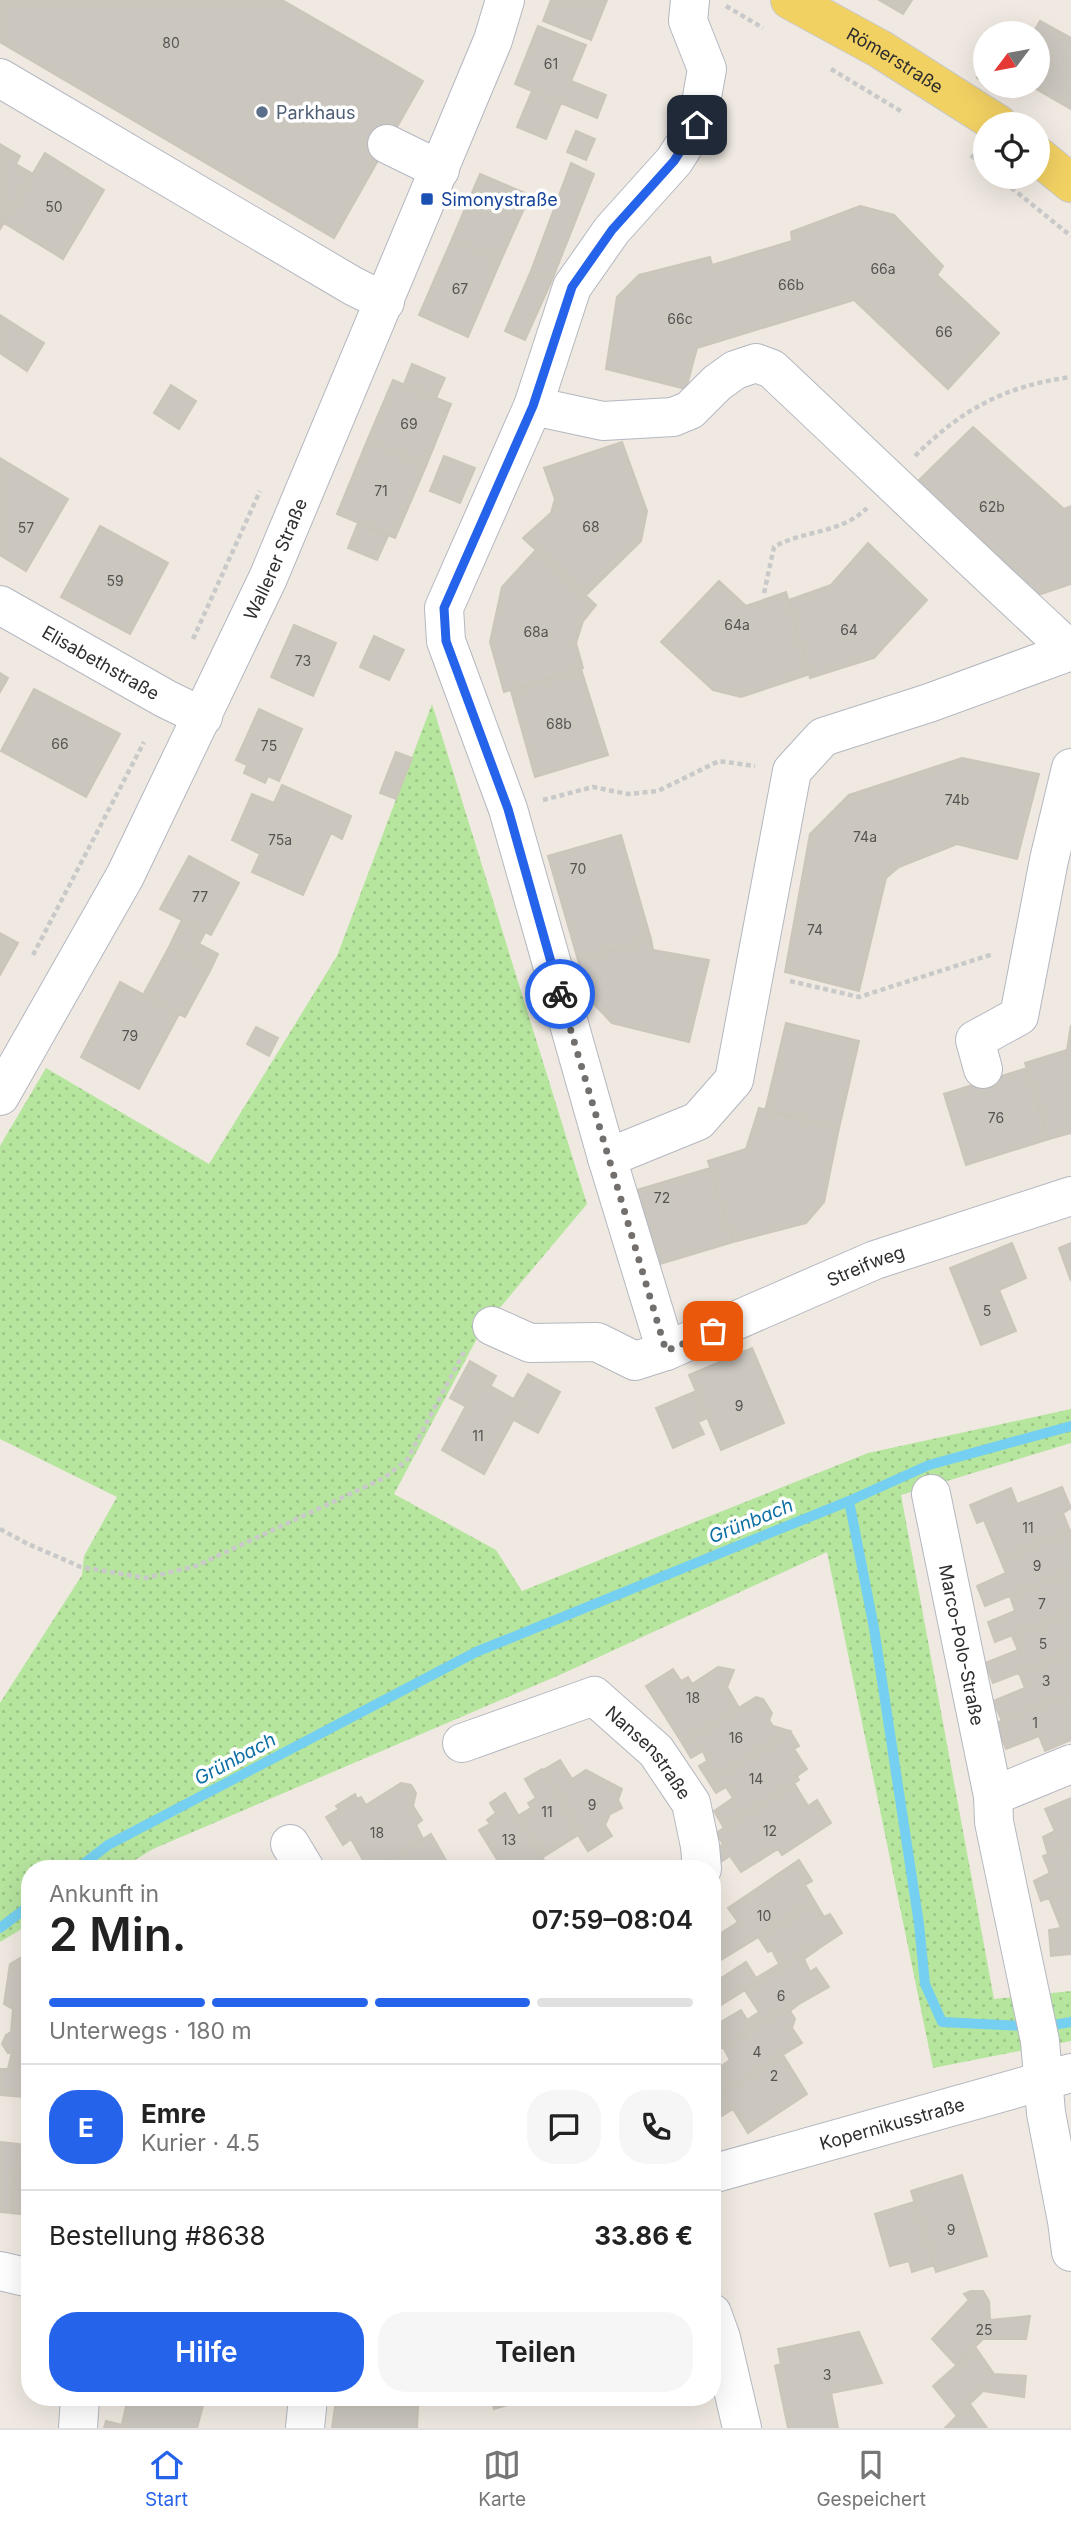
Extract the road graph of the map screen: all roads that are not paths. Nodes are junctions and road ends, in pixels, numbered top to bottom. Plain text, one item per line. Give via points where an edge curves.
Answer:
1 (505, 0) edge
2 (690, 0) edge
3 (790, 0) edge
4 (0, 78) edge
5 (979, 112) edge
6 (387, 144) dead end
7 (1050, 166) edge
8 (440, 170) junction
9 (1071, 183) edge
10 (385, 302) junction
11 (533, 406) junction
12 (0, 605) edge
13 (203, 717) junction
14 (1071, 768) edge
15 (983, 1069) dead end
16 (1, 1093) edge
17 (607, 1158) junction
18 (1071, 1196) edge
19 (492, 1326) road end
20 (666, 1351) junction
21 (931, 1494) dead end
22 (462, 1743) dead end
23 (1071, 1764) edge
24 (993, 1796) junction
25 (701, 1860) edge
26 (1057, 2077) edge
27 (721, 2171) edge
28 (1071, 2252) edge
29 (0, 2271) edge
30 (21, 2276) edge
31 (721, 2338) edge
32 (79, 2406) edge
33 (306, 2406) edge
34 (78, 2428) edge
35 (305, 2428) edge
36 (743, 2428) edge

1 - 8 street, Wallerer Straße
2 - 11 street via 688,21 707,69 697,125 674,161 612,230 572,287
3 - 5 main road, Römerstraße via 880,49
4 - 10 street
6 - 8 street
7 - 9 main road
8 - 10 street, Wallerer Straße
10 - 13 street, Wallerer Straße via 268,578
11 - 17 street via 444,608 446,641 508,809
11 - 17 street via 603,421 673,416 690,410 735,370 756,363 772,369 1071,651 823,737 792,771 734,1080 698,1121
12 - 13 street, Elisabethstraße
13 - 16 street, Wallerer Straße via 125,876
14 - 15 street via 1018,1016 975,1040
17 - 20 street
18 - 20 street, Streifweg via 875,1260
19 - 20 street, Streifweg via 530,1343 597,1342 635,1361
21 - 24 street, Marco-Polo-Straße
22 - 25 street, Nansenstraße via 594,1696 656,1751 691,1803
23 - 24 street
24 - 26 street, Marco-Polo-Straße via 994,1822 1037,2026
26 - 27 street, Kopernikusstraße
26 - 28 street, Marco-Polo-Straße via 1046,2113
29 - 30 street
31 - 36 street
32 - 34 street
33 - 35 street

